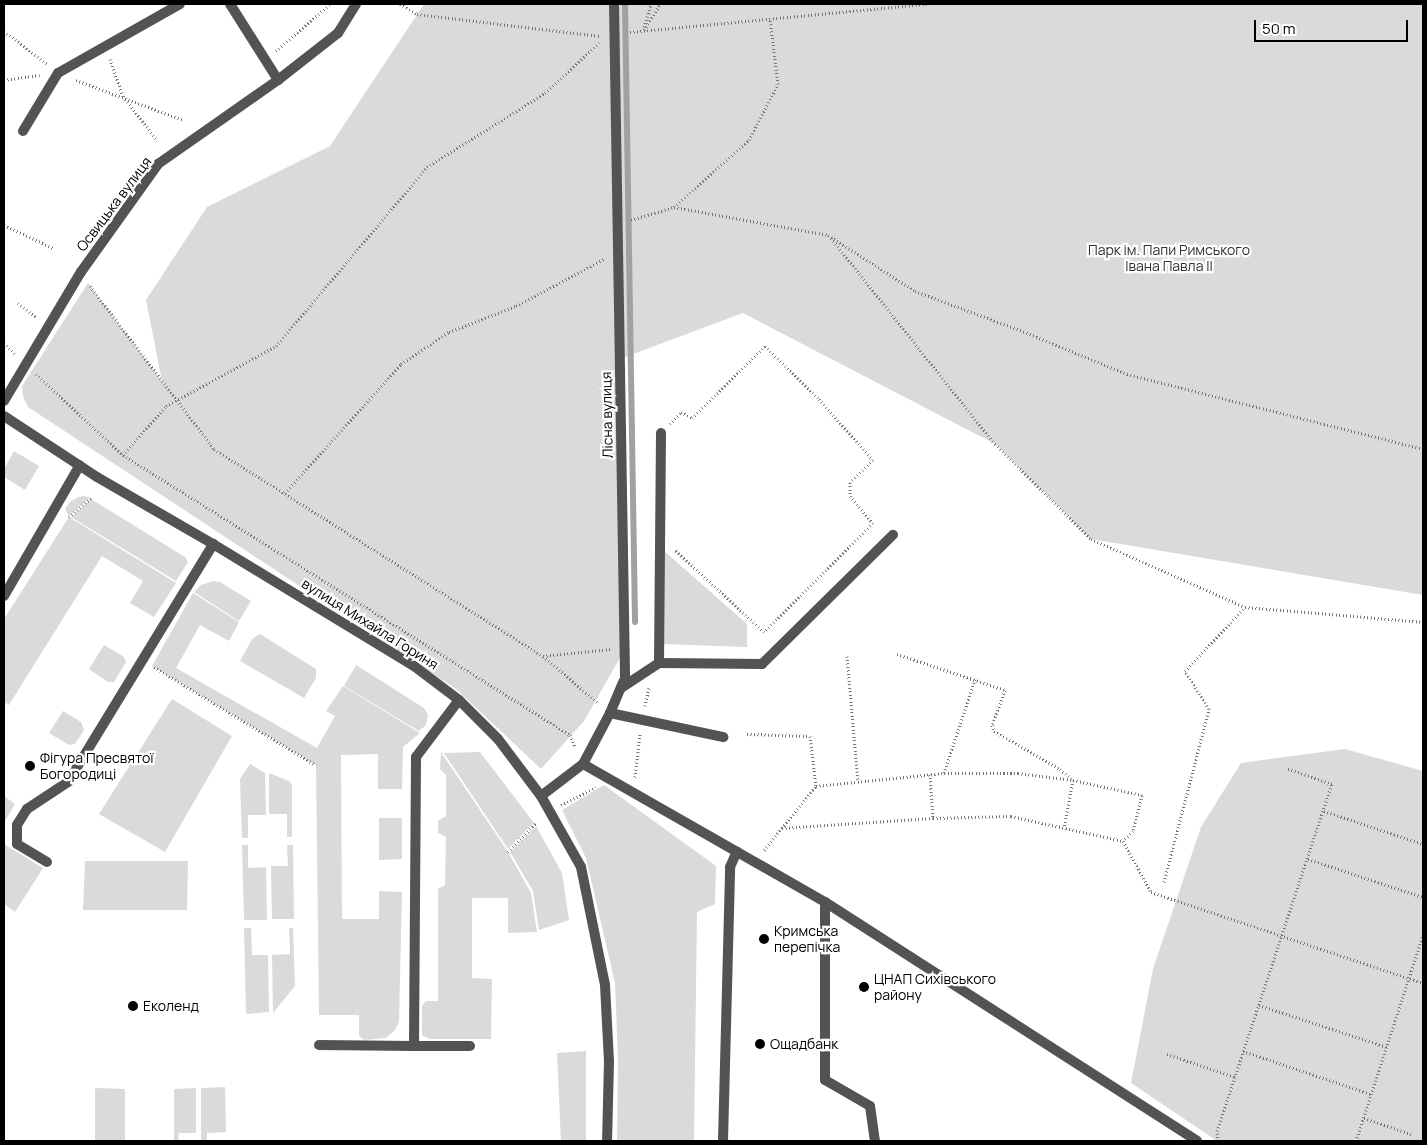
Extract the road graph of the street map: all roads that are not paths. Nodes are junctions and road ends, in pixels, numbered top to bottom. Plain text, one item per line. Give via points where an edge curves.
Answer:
1 (180, 4) edge
2 (230, 4) edge
3 (356, 4) edge
4 (614, 4) edge
5 (278, 80) junction
6 (23, 131) dead end
7 (4, 402) edge
8 (4, 416) edge
9 (661, 433) road end
10 (80, 465) junction
11 (893, 535) dead end
12 (213, 544) junction
13 (4, 596) edge
14 (659, 663) junction
15 (621, 688) junction
16 (459, 700) junction
17 (610, 713) junction
18 (723, 737) dead end
19 (584, 764) junction
20 (542, 796) junction
21 (737, 851) junction
22 (47, 862) dead end
23 (825, 902) junction
24 (319, 1045) dead end
25 (414, 1046) junction
26 (470, 1046) dead end
27 (607, 1141) edge
28 (723, 1141) edge
29 (875, 1141) edge
30 (1197, 1141) edge

1 - 6 street via 58,73
2 - 5 street
3 - 5 street, Освицька вулиця via 338,33
4 - 15 street, Лісна вулиця via 625,677
5 - 7 street, Освицька вулиця via 158,164 81,272
8 - 10 street, вулиця Михайла Гориня
9 - 14 street
10 - 12 street, вулиця Михайла Гориня
10 - 13 street
11 - 14 street via 762,664
12 - 16 street, вулиця Михайла Гориня via 414,666
12 - 22 street via 68,782 27,810 17,826 17,844
14 - 15 street
15 - 17 street, Лісна вулиця
16 - 20 street, вулиця Михайла Гориня via 498,739
16 - 25 street via 416,757
17 - 18 street
17 - 19 street, Лісна вулиця
19 - 20 street, Лісна вулиця
19 - 21 street
20 - 27 street, вулиця Михайла Гориня via 581,867 605,985 609,1061
21 - 23 street
21 - 28 street via 730,867
23 - 29 street via 825,1080 870,1106
23 - 30 street
24 - 25 street
25 - 26 street

